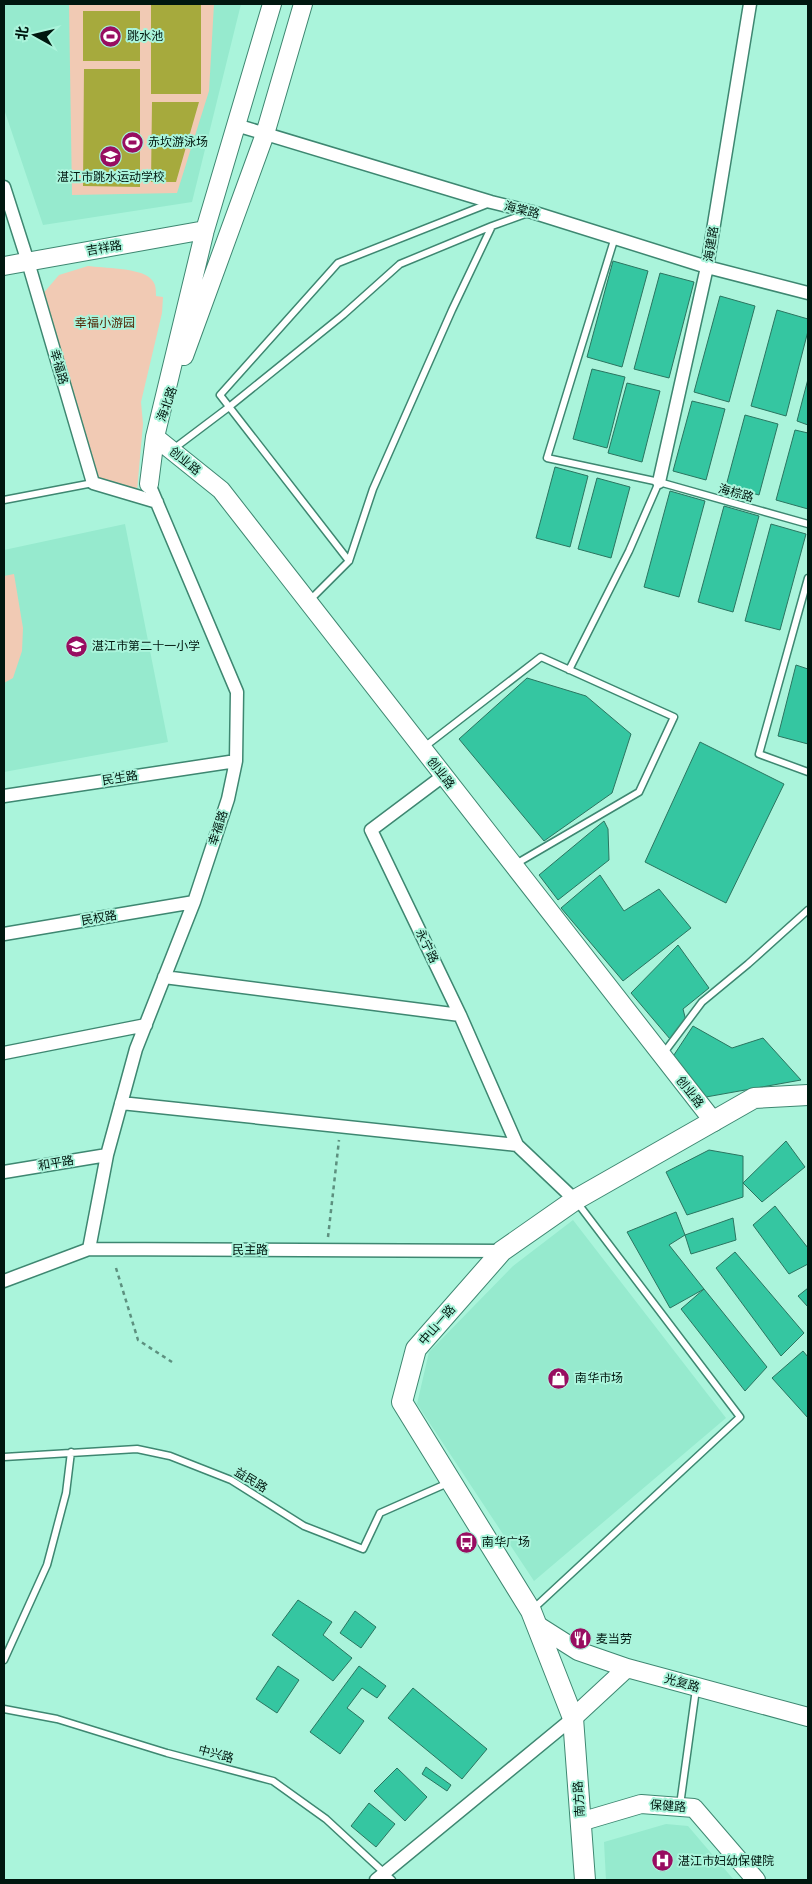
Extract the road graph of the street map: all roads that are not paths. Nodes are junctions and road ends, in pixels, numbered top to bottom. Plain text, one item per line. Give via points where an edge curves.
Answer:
1 (272, 4) edge
2 (303, 4) edge
3 (750, 4) edge
4 (236, 125) junction
5 (265, 134) junction
6 (4, 187) edge
7 (491, 202) junction
8 (532, 212) junction
9 (492, 226) junction
10 (205, 230) junction
11 (615, 237) junction
12 (28, 262) junction
13 (4, 266) edge
14 (707, 267) junction
15 (808, 293) edge
16 (229, 408) junction
17 (155, 437) junction
18 (171, 450) junction
19 (659, 482) junction
20 (93, 484) junction
21 (149, 484) joint
22 (4, 500) edge
23 (157, 502) junction
24 (808, 524) edge
25 (349, 561) junction
26 (808, 578) edge
27 (308, 602) junction
28 (569, 670) junction
29 (422, 748) junction
30 (236, 761) junction
31 (808, 772) edge
32 (443, 776) junction
33 (4, 796) edge
34 (513, 865) junction
35 (194, 902) junction
36 (808, 910) edge
37 (4, 934) edge
38 (164, 977) junction
39 (460, 1015) junction
40 (146, 1025) junction
41 (4, 1054) edge
42 (662, 1056) junction
43 (808, 1095) edge
44 (121, 1103) junction
45 (714, 1122) junction
46 (517, 1145) junction
47 (107, 1155) junction
48 (4, 1172) edge
49 (575, 1200) junction
50 (89, 1249) junction
51 (502, 1251) junction
52 (4, 1281) edge
53 (71, 1452) junction
54 (4, 1457) edge
55 (451, 1481) junction
56 (534, 1618) junction
57 (4, 1660) edge
58 (627, 1668) junction
59 (696, 1687) junction
60 (4, 1708) edge
61 (808, 1717) edge
62 (573, 1718) junction
63 (680, 1807) junction
64 (580, 1822) junction
65 (384, 1878) edge
66 (585, 1880) edge
67 (756, 1880) edge

1 - 4 street, 海北路
2 - 5 street, 海北路
3 - 14 street, 海建路
4 - 5 street, 海棠路
4 - 10 street, 海北路
5 - 7 street, 海棠路
5 - 17 street, 海北路
6 - 12 street, 幸福路
7 - 8 street, 海棠路
7 - 16 lane via 338,262 220,395
8 - 9 lane
8 - 11 street, 海棠路
9 - 16 lane via 400,264
9 - 25 lane via 373,489
10 - 12 street, 吉祥路
10 - 17 street, 海北路
11 - 14 street, 海棠路
11 - 19 lane, 海棕路 via 547,458
12 - 13 street, 吉祥路
12 - 20 street, 幸福路
14 - 15 street, 海棠路
14 - 19 street, 海建路
16 - 18 lane
16 - 25 lane
17 - 18 street, 创业路
17 - 21 street
18 - 27 street, 创业路 via 221,490
19 - 24 lane, 海棕路
19 - 28 lane via 629,551
20 - 22 lane
20 - 23 street
21 - 23 street, 幸福路
23 - 30 street, 幸福路 via 237,692
25 - 27 lane
26 - 31 lane via 759,754
27 - 29 street, 创业路
28 - 29 lane via 541,657
28 - 34 lane via 674,717 639,792
29 - 32 street, 创业路
30 - 33 street, 民生路
30 - 35 street, 幸福路 via 228,799
32 - 34 street, 创业路
32 - 39 street, 永宁路 via 371,830
34 - 42 street, 创业路
35 - 37 street, 民权路
35 - 38 street, 幸福路
36 - 42 lane via 702,1002
38 - 39 street
38 - 40 street, 幸福路
39 - 46 street, 永宁路
40 - 41 street
40 - 44 street, 幸福路
42 - 45 street, 创业路
43 - 45 main road, 中山一路 via 754,1098
44 - 46 street
44 - 47 street, 幸福路
45 - 49 main road, 中山一路
46 - 49 street
47 - 48 street, 和平路
47 - 50 street, 幸福路
49 - 51 main road, 中山一路
49 - 56 lane via 740,1417
50 - 51 street, 民主路
50 - 52 street, 民主路
51 - 55 main road, 中山一路 via 416,1349 402,1402
53 - 54 lane, 益民路
53 - 55 lane, 益民路 via 137,1449 170,1456 231,1480 304,1526 363,1549 380,1513
53 - 57 lane via 66,1493 47,1565
55 - 56 main road, 中山一路
56 - 58 street, 光复路 via 578,1651
56 - 62 main road, 中山一路
58 - 59 street, 光复路
58 - 62 street
59 - 61 street, 光复路
59 - 63 lane
60 - 65 lane, 中兴路 via 57,1719 273,1781 326,1819
62 - 64 main road, 南方路
62 - 65 street
63 - 64 street, 保健路 via 641,1804
63 - 67 street, 保健路 via 694,1808
64 - 66 main road, 南方路

